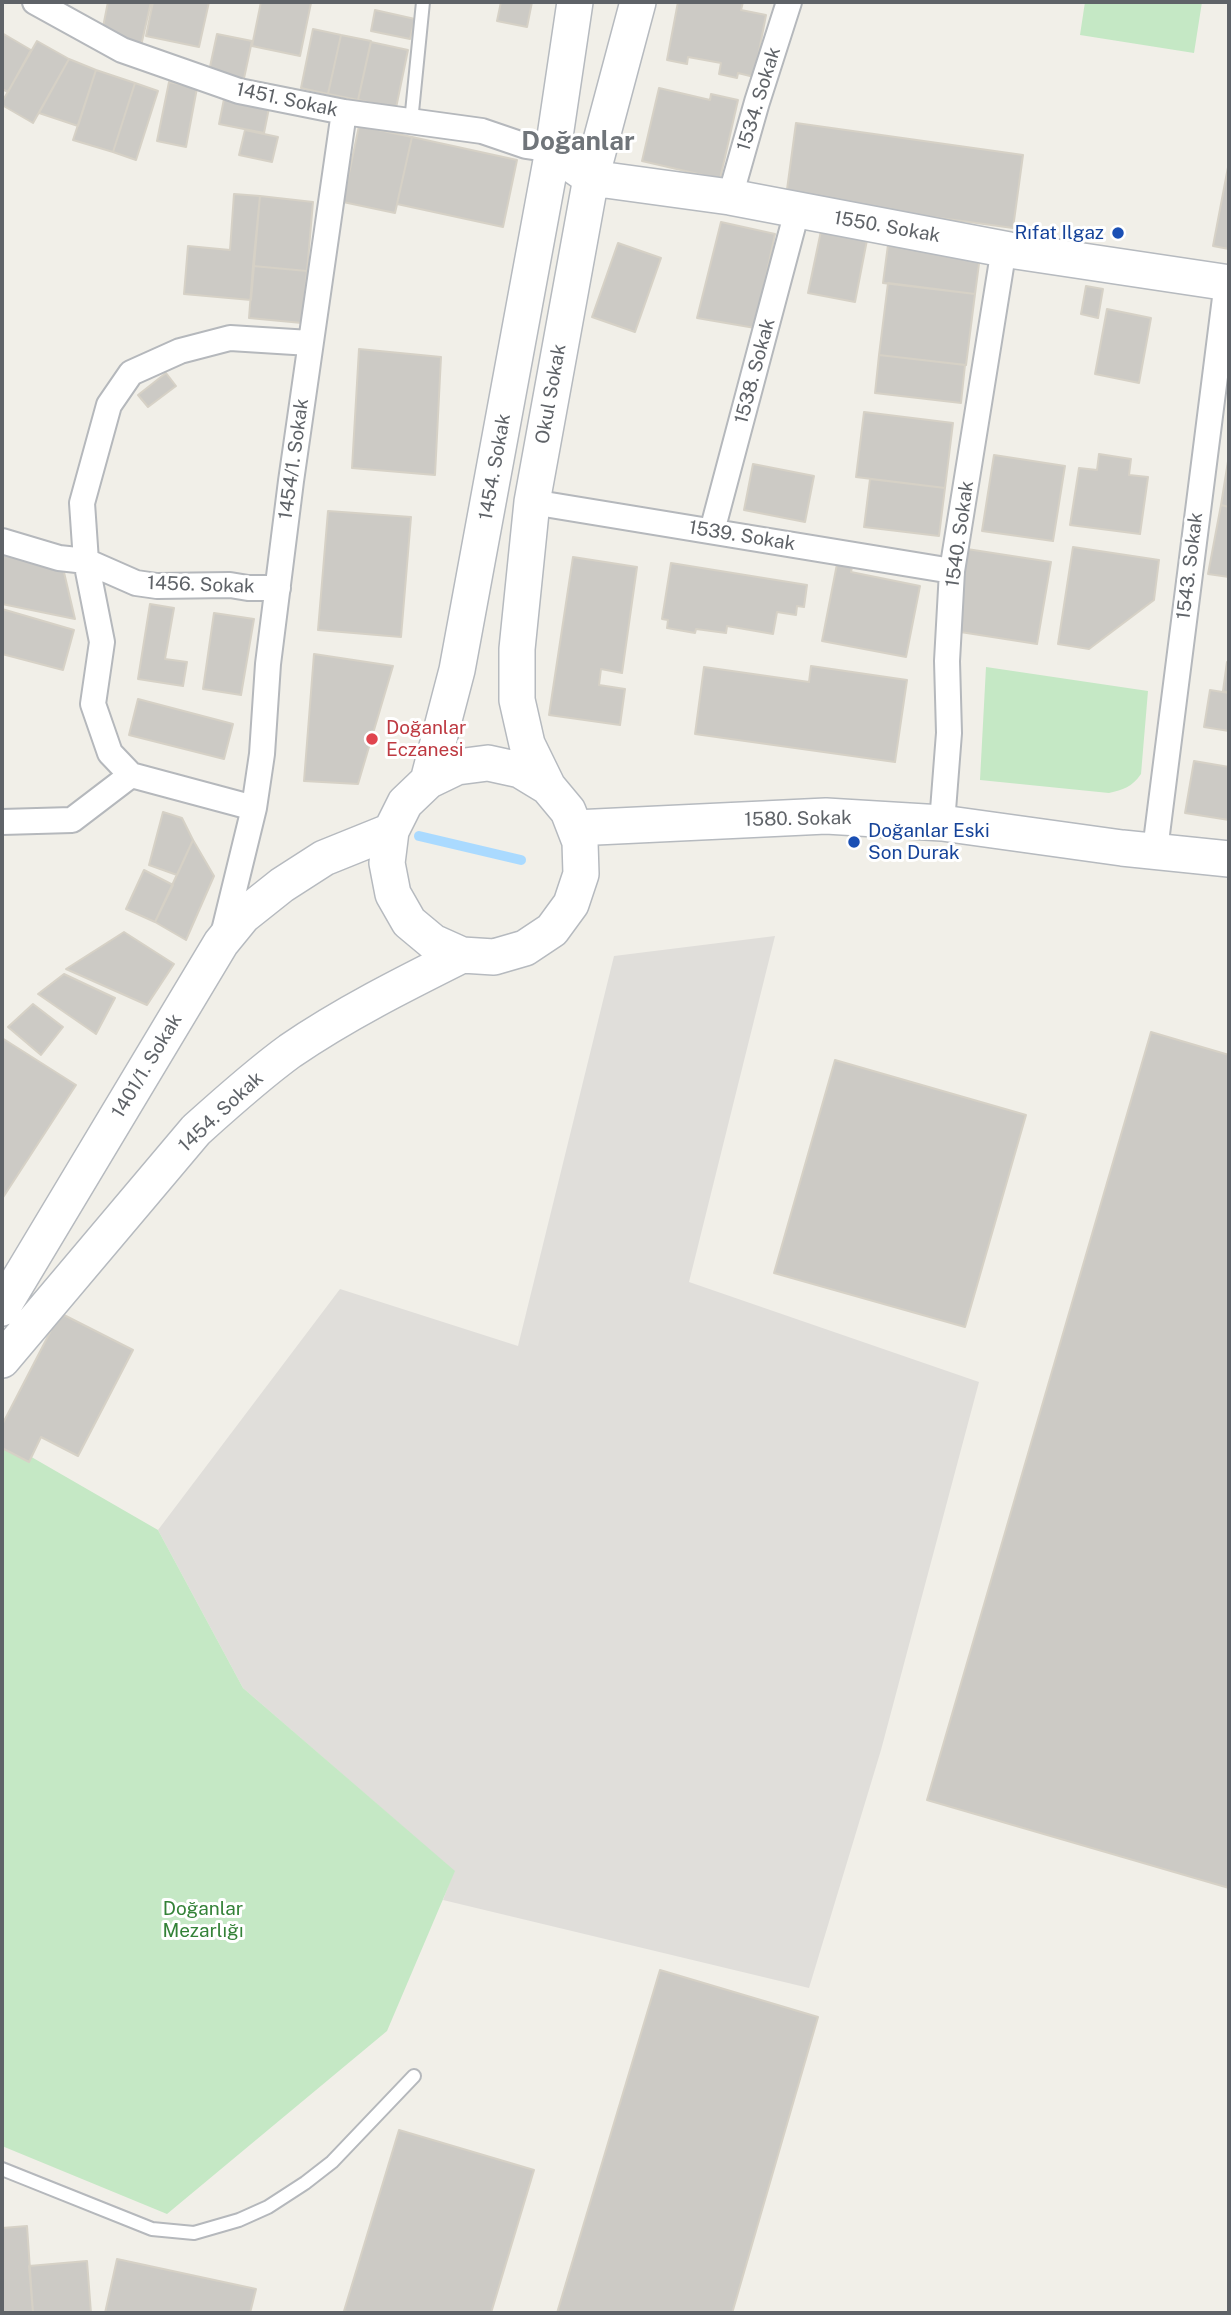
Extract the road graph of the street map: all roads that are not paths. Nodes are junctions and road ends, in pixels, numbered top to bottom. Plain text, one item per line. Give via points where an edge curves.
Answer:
1 (35, 2) edge
2 (423, 2) edge
3 (575, 2) edge
4 (638, 2) edge
5 (789, 2) edge
6 (65, 10) edge
7 (344, 112) junction
8 (411, 122) junction
9 (553, 150) junction
10 (591, 178) junction
11 (730, 197) junction
12 (797, 211) junction
13 (1004, 248) junction
14 (1228, 283) edge
15 (310, 343) junction
16 (532, 502) junction
17 (712, 531) junction
18 (2, 541) edge
19 (86, 561) junction
20 (952, 571) junction
21 (278, 588) junction
22 (131, 775) junction
23 (428, 781) junction
24 (548, 787) junction
25 (254, 808) junction
26 (2, 822) edge
27 (942, 823) junction
28 (575, 828) junction
29 (391, 831) junction
30 (1154, 850) junction
31 (1229, 859) edge
32 (221, 943) junction
33 (462, 955) junction
34 (2, 1308) edge
35 (2, 1360) edge
36 (414, 2076) dead end
37 (2, 2169) edge

1 - 6 street, 1451. Sokak
2 - 8 lane
3 - 9 main road
4 - 10 main road, Okul Sokak
5 - 11 street, 1534. Sokak
6 - 7 street, 1451. Sokak via 122,50 239,91
7 - 8 street, 1451. Sokak
7 - 15 street, 1454/1. Sokak
8 - 9 street, 1451. Sokak via 482,131
9 - 10 main road, 1550. Sokak
9 - 23 main road, 1454. Sokak via 457,670
10 - 11 main road, 1550. Sokak
10 - 16 main road, Okul Sokak
11 - 12 main road, 1550. Sokak
12 - 13 main road, 1550. Sokak
12 - 17 street, 1538. Sokak
13 - 14 main road, 1550. Sokak
13 - 20 street, 1540. Sokak
14 - 30 street, 1543. Sokak
15 - 19 street via 229,338 180,351 131,373 109,405 82,503
15 - 21 street, 1454/1. Sokak
16 - 17 street, 1539. Sokak
16 - 24 main road, Okul Sokak via 517,649 517,699 527,744
17 - 20 street, 1539. Sokak
18 - 19 street, 1456. Sokak
19 - 21 street, 1456. Sokak via 136,583 157,586
19 - 22 street via 102,642 93,704 110,752
20 - 27 street, 1540. Sokak
21 - 25 street, 1454/1. Sokak
22 - 25 street
22 - 26 street via 72,820
23 - 24 main road via 457,767 488,763 520,770
23 - 29 main road via 405,803
24 - 28 main road via 568,811
25 - 32 street, 1401/1. Sokak
27 - 28 main road, 1580. Sokak via 826,816
27 - 30 main road, 1580. Sokak
28 - 33 main road via 580,874 571,904 552,930 525,948 494,957
29 - 32 main road via 324,858 282,885 243,916
29 - 33 main road via 387,863 393,894 409,922 433,942
30 - 31 main road, 1580. Sokak
32 - 34 main road, 1401/1. Sokak
33 - 35 main road, 1454. Sokak via 386,993 290,1051 225,1103 196,1130
36 - 37 lane via 332,2162 305,2183 258,2212 194,2233 152,2229

